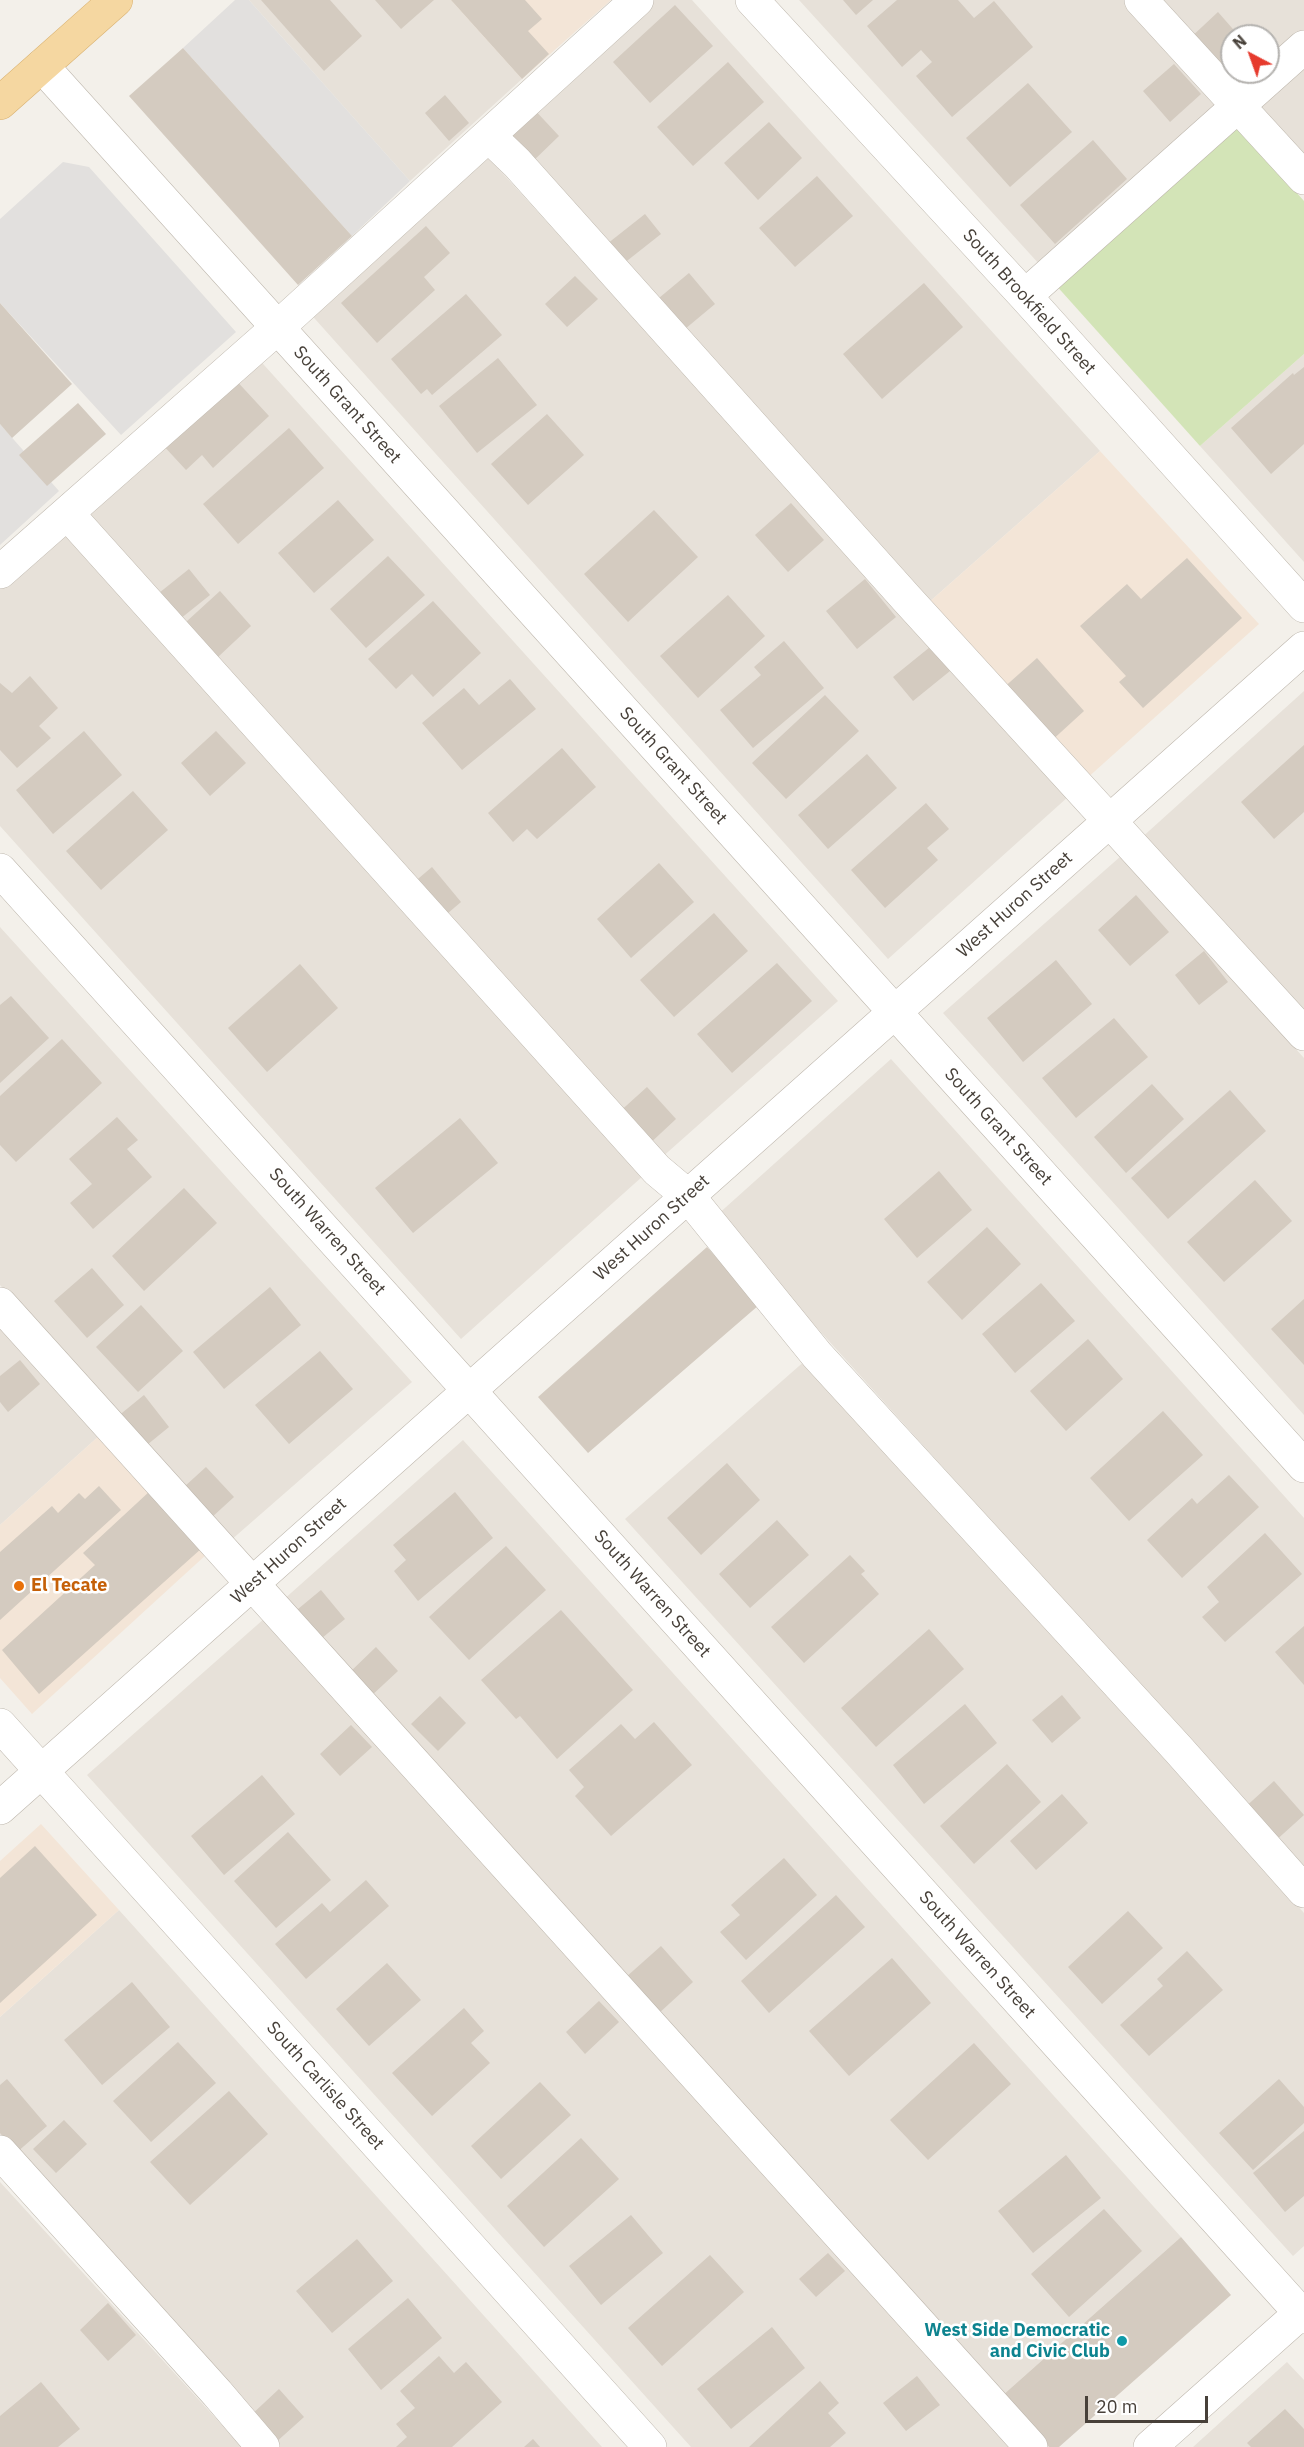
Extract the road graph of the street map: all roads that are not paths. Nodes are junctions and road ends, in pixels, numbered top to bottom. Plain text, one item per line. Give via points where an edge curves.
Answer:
1 (116, 0) edge
2 (637, 0) edge
3 (752, 0) edge
4 (1141, 0) edge
5 (1304, 47) edge
6 (42, 66) junction
7 (0, 103) edge
8 (1238, 105) junction
9 (490, 137) junction
10 (1304, 178) edge
11 (1025, 296) junction
12 (277, 328) junction
13 (67, 513) junction
14 (0, 572) edge
15 (1304, 606) edge
16 (1304, 648) edge
17 (1110, 821) junction
18 (0, 870) edge
19 (895, 1012) junction
20 (1304, 1034) edge
21 (688, 1196) junction
22 (0, 1304) edge
23 (469, 1391) junction
24 (1304, 1466) edge
25 (253, 1584) junction
26 (0, 1725) edge
27 (42, 1771) junction
28 (0, 1808) edge
29 (1304, 1891) edge
30 (0, 2152) edge
31 (1303, 2313) edge
32 (263, 2447) edge
33 (651, 2447) edge
34 (1031, 2447) edge
35 (1150, 2447) edge

1 - 6 main road
2 - 9 street
3 - 11 street, South Brookfield Street
4 - 8 street
5 - 8 street
6 - 7 main road
6 - 12 street, South Grant Street
8 - 10 street
8 - 11 street
9 - 12 street
9 - 17 street
11 - 15 street, South Brookfield Street
12 - 13 street
12 - 19 street, South Grant Street
13 - 14 street
13 - 21 street via 649,1161
16 - 17 street, West Huron Street
17 - 19 street, West Huron Street
17 - 20 street
18 - 23 street, South Warren Street
19 - 21 street, West Huron Street
19 - 24 street, South Grant Street
21 - 23 street, West Huron Street
21 - 29 street via 817,1355
22 - 25 street
23 - 25 street, West Huron Street
23 - 31 street, South Warren Street
25 - 27 street, West Huron Street
25 - 34 street
26 - 27 street, South Carlisle Street
27 - 28 street, West Huron Street
27 - 33 street, South Carlisle Street
30 - 32 street
31 - 35 street

